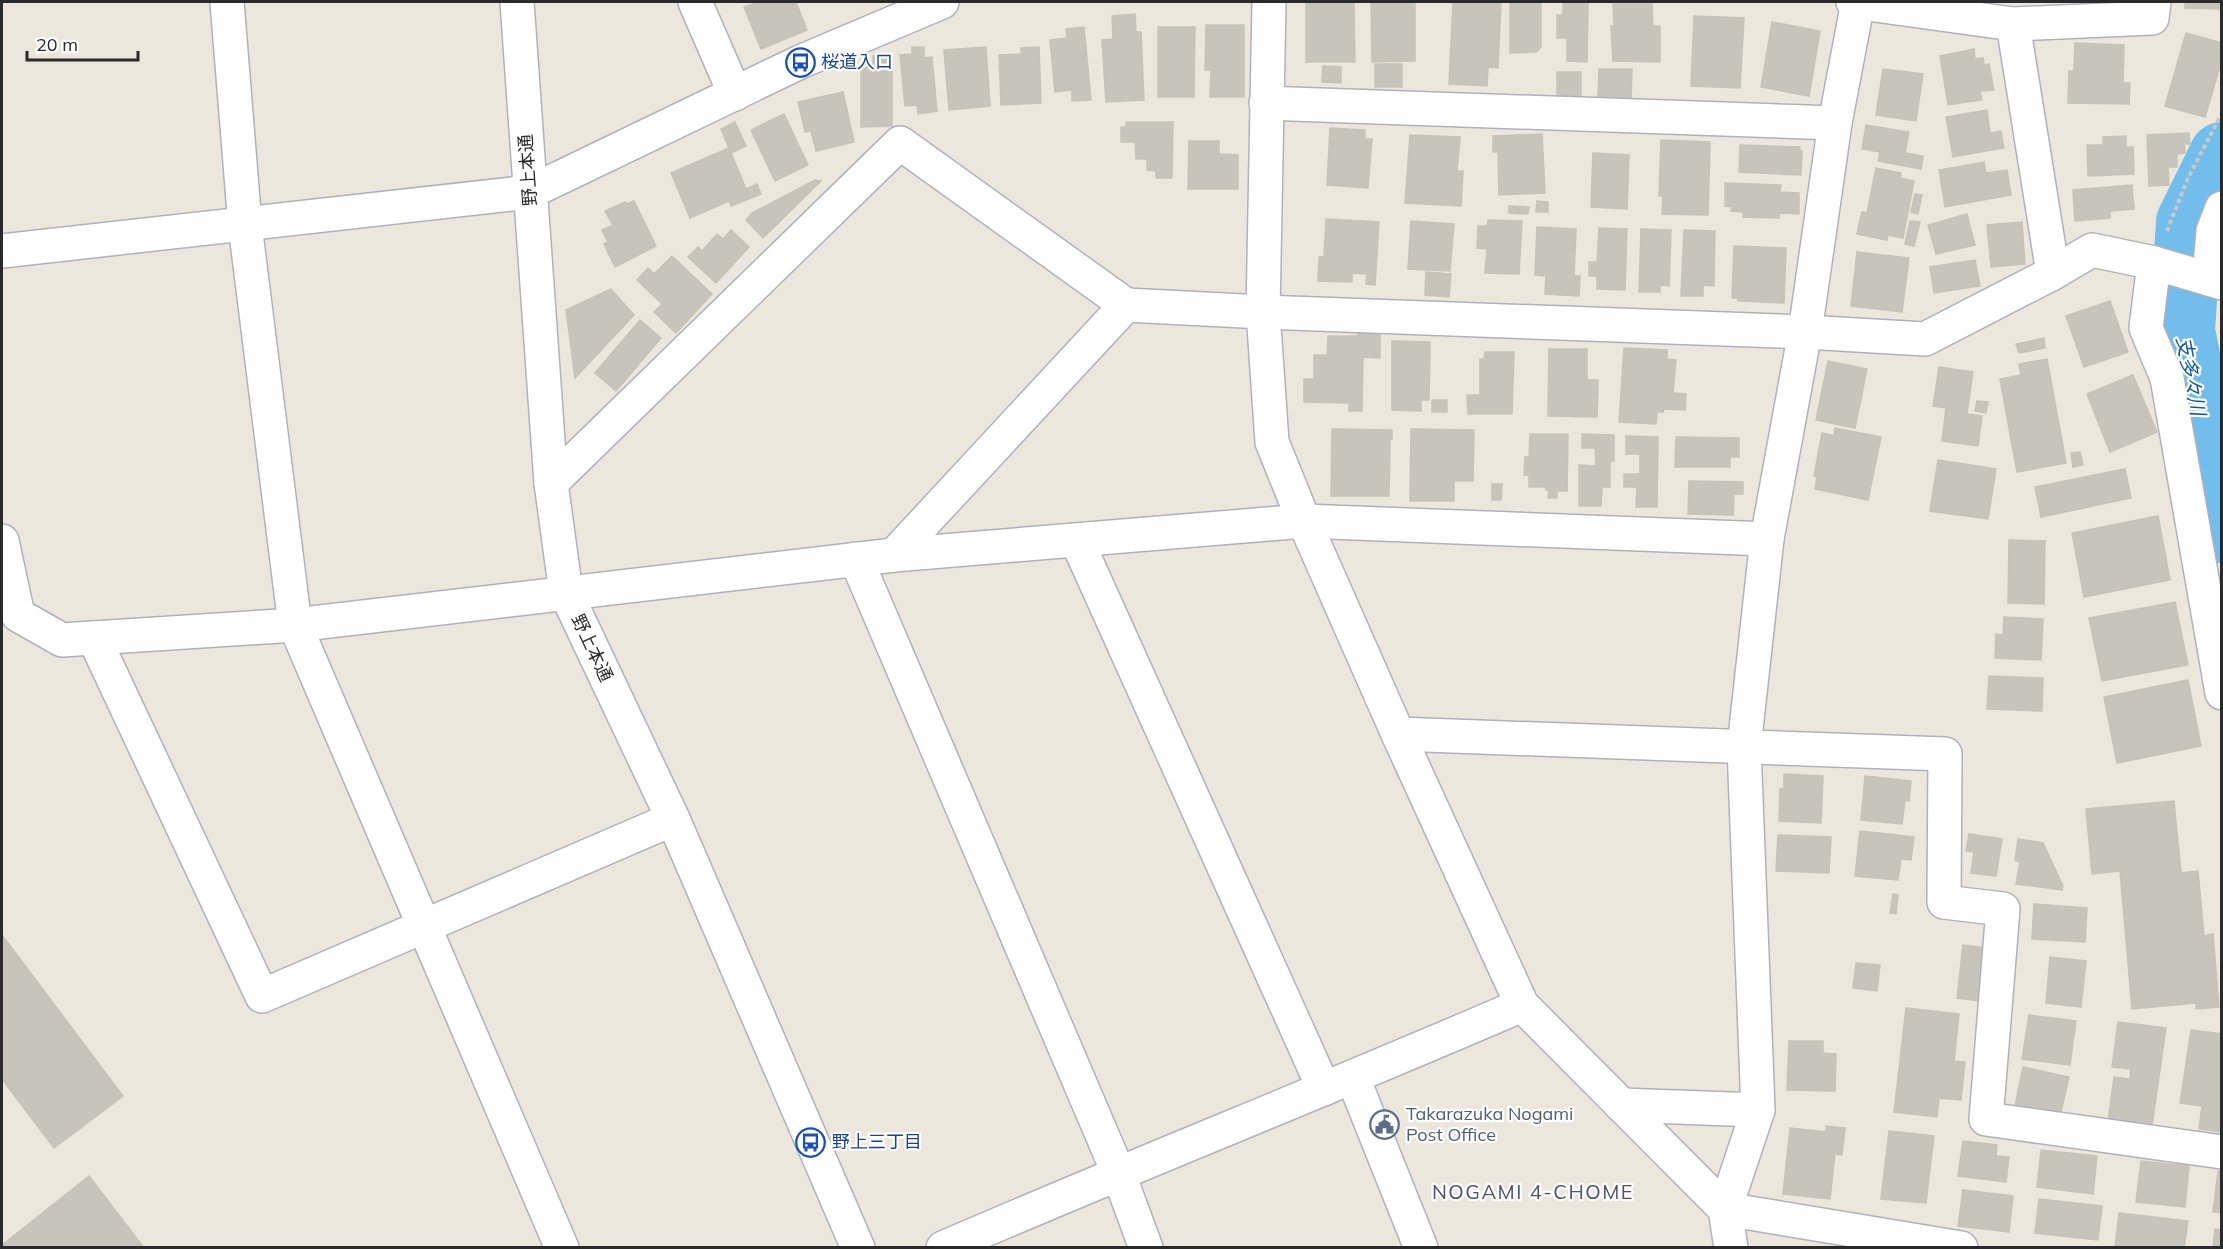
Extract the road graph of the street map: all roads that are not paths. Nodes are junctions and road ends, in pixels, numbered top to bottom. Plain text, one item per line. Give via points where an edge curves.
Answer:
1 (227, 2) edge
2 (517, 2) edge
3 (694, 2) edge
4 (942, 2) edge
5 (1269, 2) edge
6 (1856, 2) edge
7 (2154, 2) edge
8 (1914, 6) edge
9 (2013, 24) junction
10 (735, 94) junction
11 (1266, 103) junction
12 (1835, 123) junction
13 (530, 192) junction
14 (2222, 208) edge
15 (245, 225) junction
16 (2, 251) edge
17 (2160, 264) junction
18 (2053, 273) junction
19 (2217, 287) edge
20 (1126, 305) junction
21 (1263, 312) junction
22 (1805, 332) junction
23 (551, 483) junction
24 (1304, 521) junction
25 (1767, 539) junction
26 (2, 541) edge
27 (1077, 541) junction
28 (894, 555) junction
29 (856, 559) junction
30 (566, 593) junction
31 (295, 624) junction
32 (94, 638) junction
33 (2222, 693) edge
34 (1398, 734) junction
35 (1744, 747) junction
36 (673, 819) junction
37 (423, 926) junction
38 (1522, 1005) junction
39 (1339, 1083) junction
40 (1621, 1105) junction
41 (1758, 1110) junction
42 (2222, 1152) edge
43 (1118, 1172) junction
44 (1725, 1209) junction
45 (562, 1248) edge
46 (858, 1248) edge
47 (943, 1248) edge
48 (1146, 1248) edge
49 (1420, 1248) edge
50 (1731, 1248) edge
51 (1961, 1248) edge

1 - 15 street
2 - 13 street, 野上本通
3 - 10 street
4 - 10 street
5 - 11 street
6 - 8 street
6 - 12 street
7 - 9 street via 2152,18
8 - 9 street
9 - 18 street
10 - 13 street
11 - 12 street
11 - 21 street
12 - 22 street
13 - 15 street
13 - 23 street, 野上本通
14 - 19 street via 2213,231
15 - 16 street
15 - 31 street
17 - 18 street via 2092,250
17 - 19 street
17 - 33 street via 2146,328 2168,378
18 - 22 street via 1925,339
20 - 21 street
20 - 23 street via 900,142
20 - 28 street
21 - 22 street
21 - 24 street via 1272,442
22 - 25 street
23 - 30 street, 野上本通
24 - 25 street
24 - 27 street
24 - 34 street
25 - 35 street
26 - 32 street via 18,615 62,640
27 - 28 street
27 - 39 street
28 - 29 street
29 - 30 street
29 - 43 street
30 - 31 street
30 - 36 street, 野上本通
31 - 32 street
31 - 37 street
32 - 37 street via 262,996
34 - 35 street
34 - 38 street
35 - 41 street
35 - 42 street via 1945,754 1944,902 2003,909 1986,1119
36 - 37 street
36 - 46 street, 野上本通
37 - 45 street
38 - 39 street
38 - 40 street
39 - 43 street
39 - 49 street
40 - 41 street
40 - 44 street
41 - 44 street
43 - 47 street
43 - 48 street
44 - 50 street
44 - 51 street

